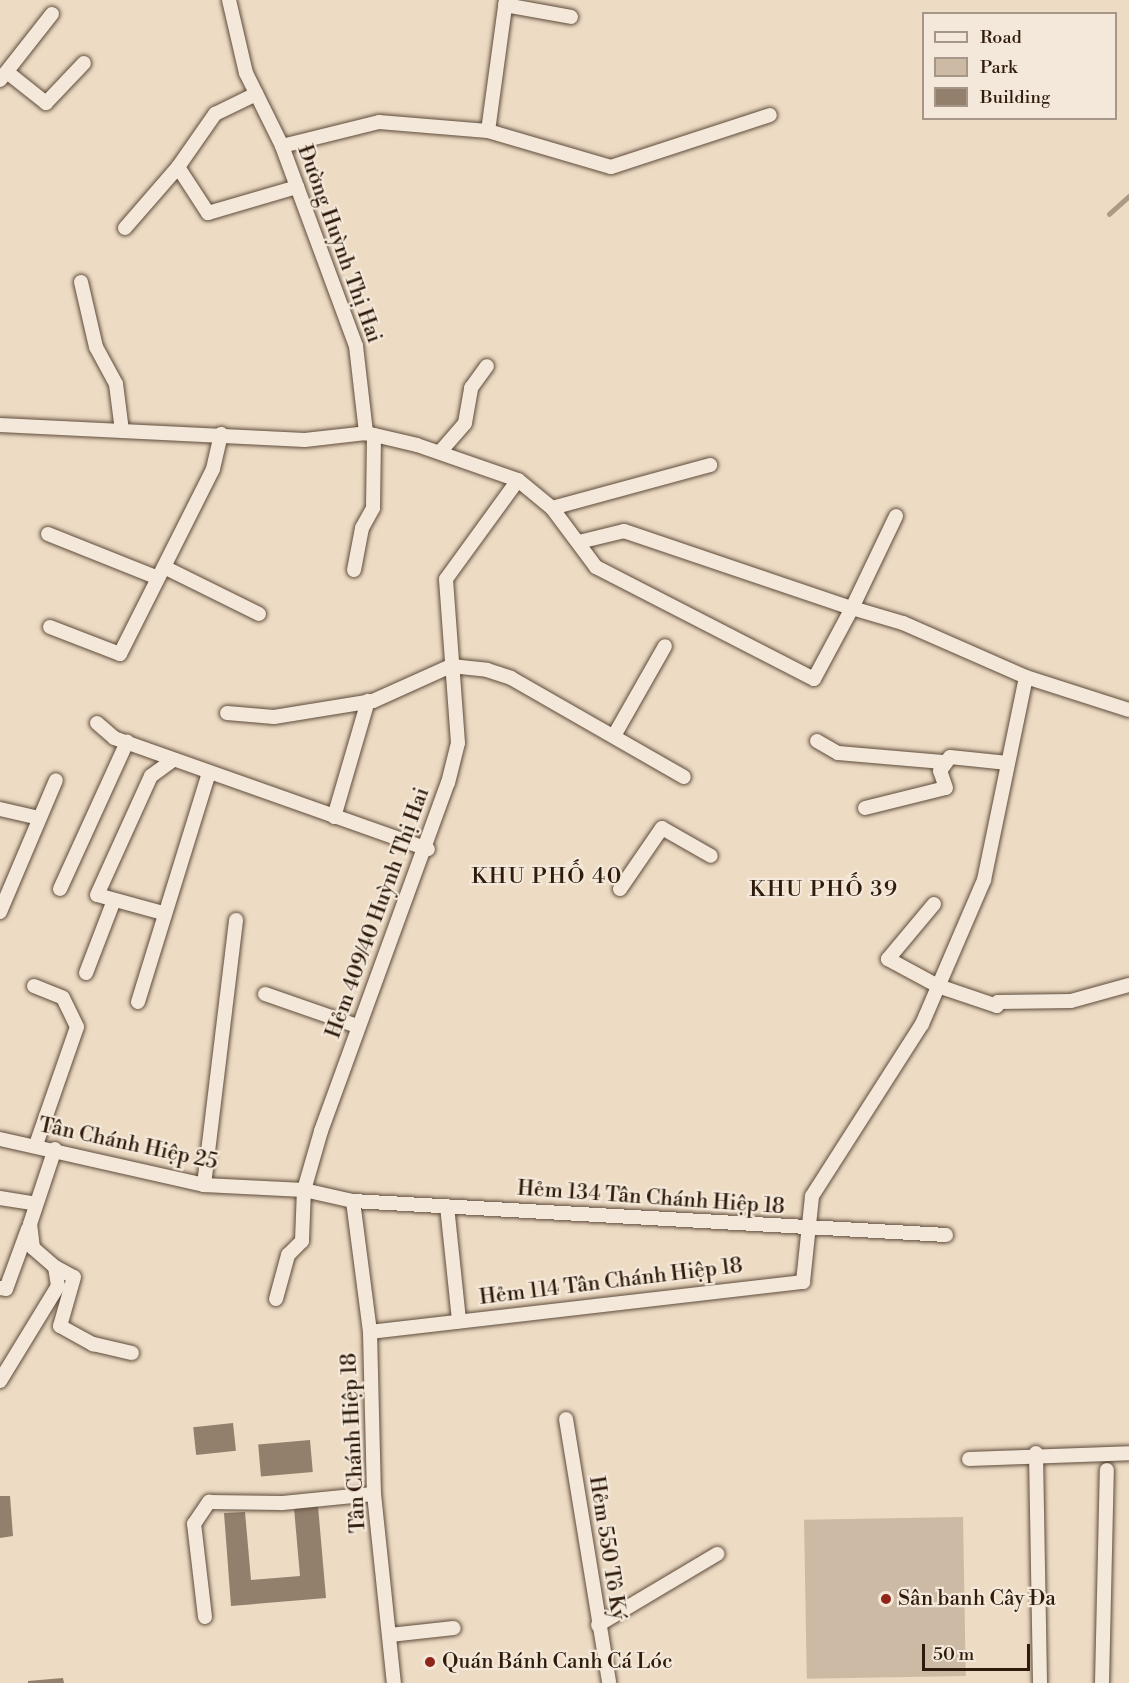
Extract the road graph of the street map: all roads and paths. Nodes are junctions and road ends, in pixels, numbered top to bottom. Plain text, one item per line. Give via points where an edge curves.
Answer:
1 (225, 1) edge
2 (505, 3) edge
3 (52, 14) dead end
4 (571, 17) dead end
5 (84, 63) dead end
6 (3, 76) edge
7 (256, 94) junction
8 (770, 115) dead end
9 (488, 131) junction
10 (282, 146) junction
11 (178, 167) junction
12 (297, 187) junction
13 (125, 228) dead end
14 (81, 282) dead end
15 (487, 366) dead end
16 (0, 425) edge
17 (122, 431) junction
18 (221, 434) junction
19 (370, 434) junction
20 (440, 452) junction
21 (711, 465) dead end
22 (518, 480) junction
23 (552, 508) junction
24 (896, 516) dead end
25 (48, 534) dead end
26 (579, 543) junction
27 (354, 570) dead end
28 (161, 572) junction
29 (852, 608) junction
30 (259, 614) dead end
31 (50, 627) dead end
32 (665, 646) dead end
33 (451, 666) junction
34 (1026, 677) junction
35 (368, 701) junction
36 (1129, 711) edge
37 (227, 713) dead end
38 (97, 723) dead end
39 (615, 734) junction
40 (817, 741) dead end
41 (127, 742) junction
42 (174, 760) junction
43 (943, 762) junction
44 (1008, 763) junction
45 (209, 773) junction
46 (684, 777) dead end
47 (56, 780) dead end
48 (865, 808) dead end
49 (0, 809) edge
50 (38, 818) junction
51 (334, 818) junction
52 (428, 849) junction
53 (711, 856) dead end
54 (60, 889) dead end
55 (620, 889) dead end
56 (114, 900) junction
57 (934, 904) dead end
58 (0, 912) edge
59 (163, 913) junction
60 (236, 920) dead end
61 (86, 973) dead end
62 (1129, 985) edge
63 (34, 986) dead end
64 (938, 986) junction
65 (265, 994) dead end
66 (138, 1002) dead end
67 (357, 1026) junction
68 (0, 1138) edge
69 (36, 1145) junction
70 (56, 1149) junction
71 (204, 1185) junction
72 (304, 1190) junction
73 (0, 1198) edge
74 (353, 1201) junction
75 (36, 1204) junction
76 (447, 1206) junction
77 (30, 1224) junction
78 (806, 1228) junction
79 (946, 1235) dead end
80 (55, 1267) junction
81 (0, 1288) edge
82 (276, 1299) dead end
83 (459, 1321) junction
84 (370, 1332) junction
85 (132, 1353) dead end
86 (0, 1381) edge
87 (566, 1419) dead end
88 (1036, 1453) junction
89 (1129, 1453) edge
90 (969, 1459) dead end
91 (1107, 1470) dead end
92 (374, 1494) junction
93 (717, 1554) dead end
94 (205, 1617) dead end
95 (598, 1625) junction
96 (454, 1628) dead end
97 (390, 1635) junction
98 (394, 1683) edge
99 (609, 1683) edge
100 (1040, 1683) edge
101 (1102, 1683) edge

1 - 7 street, Đường Huỳnh Thị Hai
2 - 4 street
2 - 9 street
3 - 6 street
5 - 6 street via 45,103
7 - 10 street, Đường Huỳnh Thị Hai
7 - 11 street via 215,114
8 - 9 street via 611,167
9 - 10 street via 372,122
10 - 12 street, Đường Huỳnh Thị Hai
11 - 12 street via 208,213
11 - 13 street
12 - 19 street, Đường Huỳnh Thị Hai via 356,346
14 - 17 street via 96,347 116,384
15 - 20 street via 471,388 465,423
16 - 17 street
17 - 18 street
18 - 19 street via 305,440
18 - 28 street via 213,469
19 - 20 street
19 - 27 street, Đường Huỳnh Thị Hai via 374,508 362,528
20 - 22 street
21 - 23 street
22 - 23 street
22 - 33 street, Hẻm 409/40 Huỳnh Thị Hai via 446,579
23 - 26 street
24 - 29 street
25 - 28 street
26 - 29 street via 624,531
26 - 29 street via 596,567 814,680
28 - 30 street
28 - 31 street via 120,654
29 - 34 street via 903,623
32 - 39 street
33 - 35 street
33 - 39 street via 511,678
33 - 52 street, Hẻm 409/40 Huỳnh Thị Hai via 458,743
34 - 36 street
34 - 44 street
35 - 37 street via 274,717
35 - 51 street
38 - 41 street
39 - 46 street
40 - 43 street via 838,753
41 - 42 street
41 - 54 street
42 - 45 street
42 - 56 street via 151,776 97,895
43 - 44 street via 961,756
43 - 48 street via 940,775 946,788
44 - 64 street via 984,880
45 - 51 street
45 - 59 street
47 - 50 street
49 - 50 street
50 - 58 street
51 - 52 street
52 - 67 street, Hẻm 409/40 Huỳnh Thị Hai
53 - 55 street via 662,828
56 - 59 street
56 - 61 street
57 - 64 street via 888,959
59 - 66 street
60 - 71 street
62 - 64 street via 1071,1001 998,1002 997,1006
63 - 69 street via 63,998 77,1028
64 - 78 street via 922,1024 812,1196
65 - 67 street
67 - 72 street, Hẻm 409/40 Huỳnh Thị Hai
68 - 69 street, Tân Chánh Hiệp 25
69 - 70 street, Tân Chánh Hiệp 25
70 - 71 street, Tân Chánh Hiệp 25
70 - 75 street
71 - 72 street, Tân Chánh Hiệp 25
72 - 74 street, Tân Chánh Hiệp 25
72 - 82 street, Hẻm 409/40 Huỳnh Thị Hai via 302,1240 288,1255
73 - 75 street
74 - 76 street, Hẻm 134 Tân Chánh Hiệp 18
74 - 84 street, Tân Chánh Hiệp 18
75 - 77 street
76 - 78 street, Hẻm 134 Tân Chánh Hiệp 18
76 - 83 street
77 - 80 street via 33,1248
77 - 81 street via 6,1290
78 - 79 street, Hẻm 134 Tân Chánh Hiệp 18
78 - 83 street, Hẻm 114 Tân Chánh Hiệp 18 via 803,1282
80 - 85 street via 74,1277 60,1326 93,1344
80 - 86 street via 58,1286
83 - 84 street, Hẻm 114 Tân Chánh Hiệp 18
84 - 92 street, Tân Chánh Hiệp 18
87 - 95 street, Hẻm 550 Tô Ký
88 - 89 street
88 - 90 street
88 - 100 street via 1032,1487
91 - 101 street
92 - 94 street via 282,1503 209,1502 194,1524
92 - 97 street, Tân Chánh Hiệp 18
93 - 95 street
95 - 99 street, Hẻm 550 Tô Ký
96 - 97 street
97 - 98 street, Tân Chánh Hiệp 18

